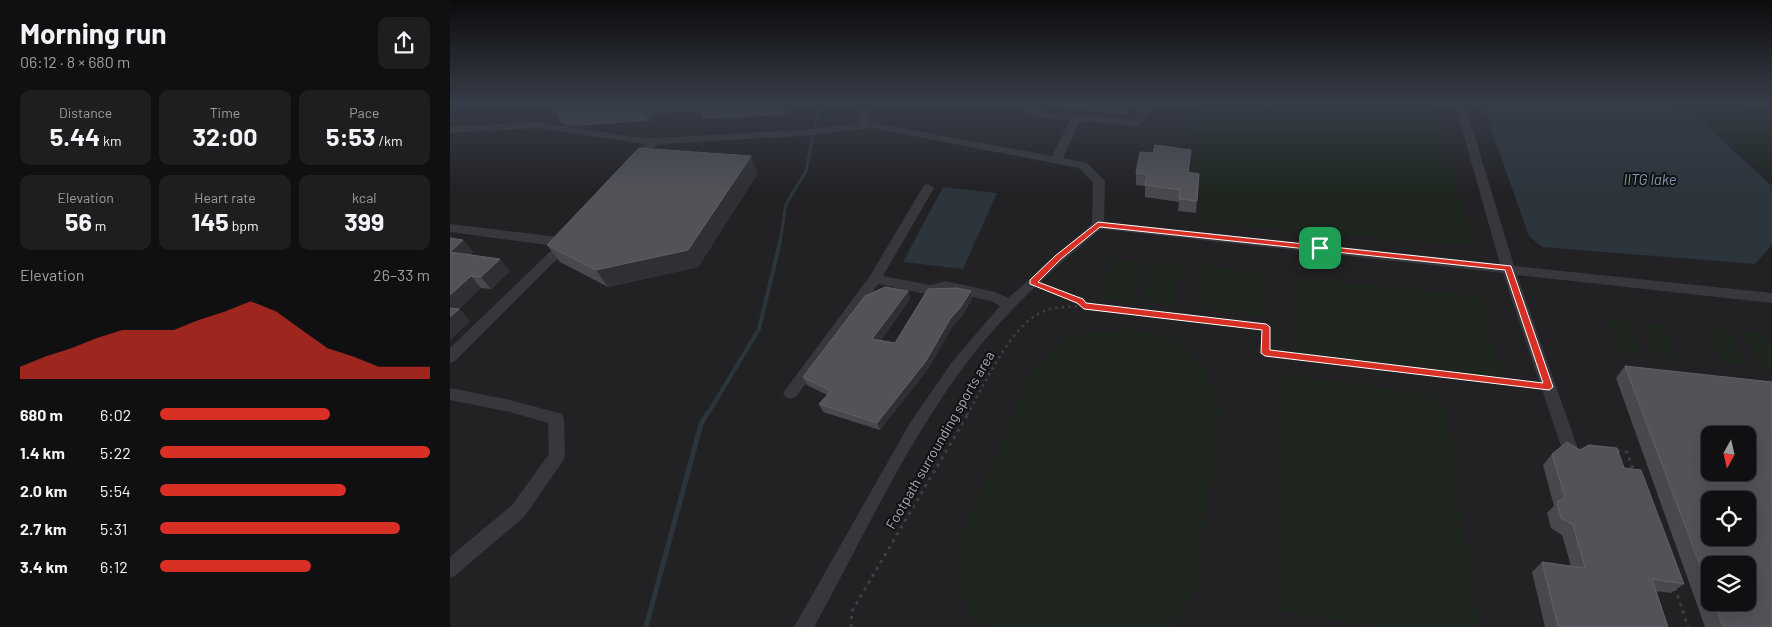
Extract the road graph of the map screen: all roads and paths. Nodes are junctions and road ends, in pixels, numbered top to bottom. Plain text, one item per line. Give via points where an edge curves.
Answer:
1 (590, 133) edge
2 (795, 133) edge
3 (921, 133) edge
4 (1069, 133) edge
5 (1469, 133) edge
6 (657, 141) junction
7 (1056, 160) junction
8 (631, 168) edge
9 (928, 188) dead end
10 (1098, 224) junction
11 (450, 228) edge
12 (1508, 268) junction
13 (874, 279) junction
14 (1032, 282) junction
15 (1772, 298) edge
16 (1010, 305) junction
17 (1084, 306) junction
18 (450, 357) edge
19 (1549, 387) junction
20 (791, 392) dead end
21 (450, 394) edge
22 (1610, 450) edge
23 (1571, 452) edge
24 (1637, 480) edge
25 (450, 570) edge
26 (1672, 581) edge
27 (804, 627) edge
28 (851, 627) edge
29 (1688, 627) edge

1 - 6 street
2 - 6 street
3 - 7 street
4 - 7 street
5 - 12 street
6 - 8 street
7 - 10 street via 1083,165 1099,181
9 - 13 street
10 - 12 street
10 - 14 street
11 - 18 street via 570,239
12 - 15 street
12 - 19 street
13 - 16 street via 930,290 946,286 994,297
13 - 20 street
14 - 16 street
14 - 17 path via 1080,301
16 - 27 street via 957,366 914,433
17 - 19 path via 1266,327 1265,353
17 - 28 path, Footpath surrounding sports area via 1049,309 1031,317 1009,344 852,611
19 - 23 street
21 - 25 street via 556,419 557,456 518,510
22 - 24 path via 1627,452
26 - 29 path

